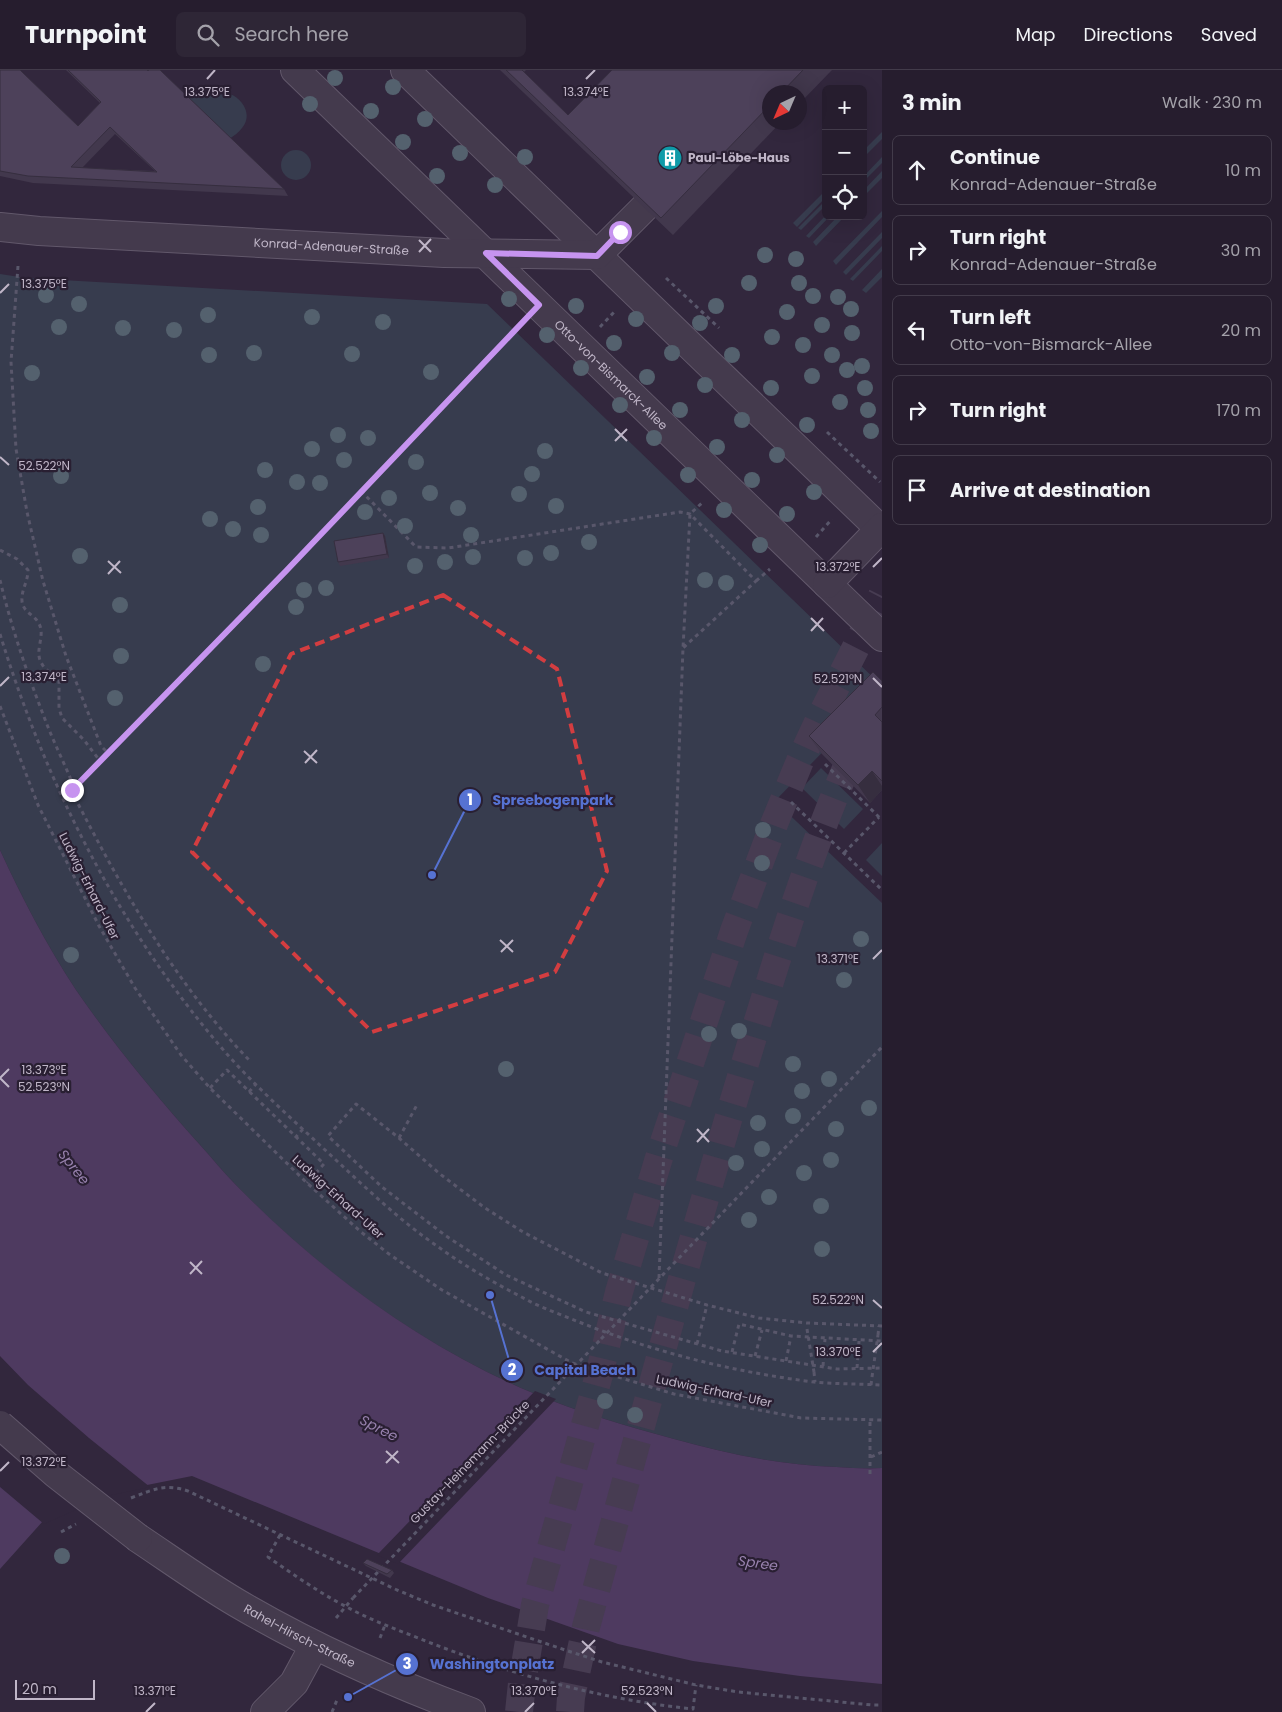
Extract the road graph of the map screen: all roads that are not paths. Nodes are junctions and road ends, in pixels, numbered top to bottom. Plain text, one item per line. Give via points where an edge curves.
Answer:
1 (295, 70) edge
2 (405, 70) edge
3 (645, 207) edge
4 (0, 227) edge
5 (486, 253) junction
6 (597, 256) junction
7 (881, 529) edge
8 (827, 584) junction
9 (882, 637) edge
10 (0, 1425) edge
11 (314, 1646) junction
12 (265, 1712) edge
13 (471, 1712) edge

1 - 5 street, Otto-von-Bismarck-Allee
2 - 6 street
3 - 6 street
4 - 5 street, Konrad-Adenauer-Straße
5 - 6 street, Konrad-Adenauer-Straße
5 - 8 street, Otto-von-Bismarck-Allee
6 - 7 street
7 - 8 street
8 - 9 street, Otto-von-Bismarck-Allee
10 - 11 street, Rahel-Hirsch-Straße, bridge via 138,1538 235,1602
11 - 12 street via 294,1683
11 - 13 street, Rahel-Hirsch-Straße via 406,1688

